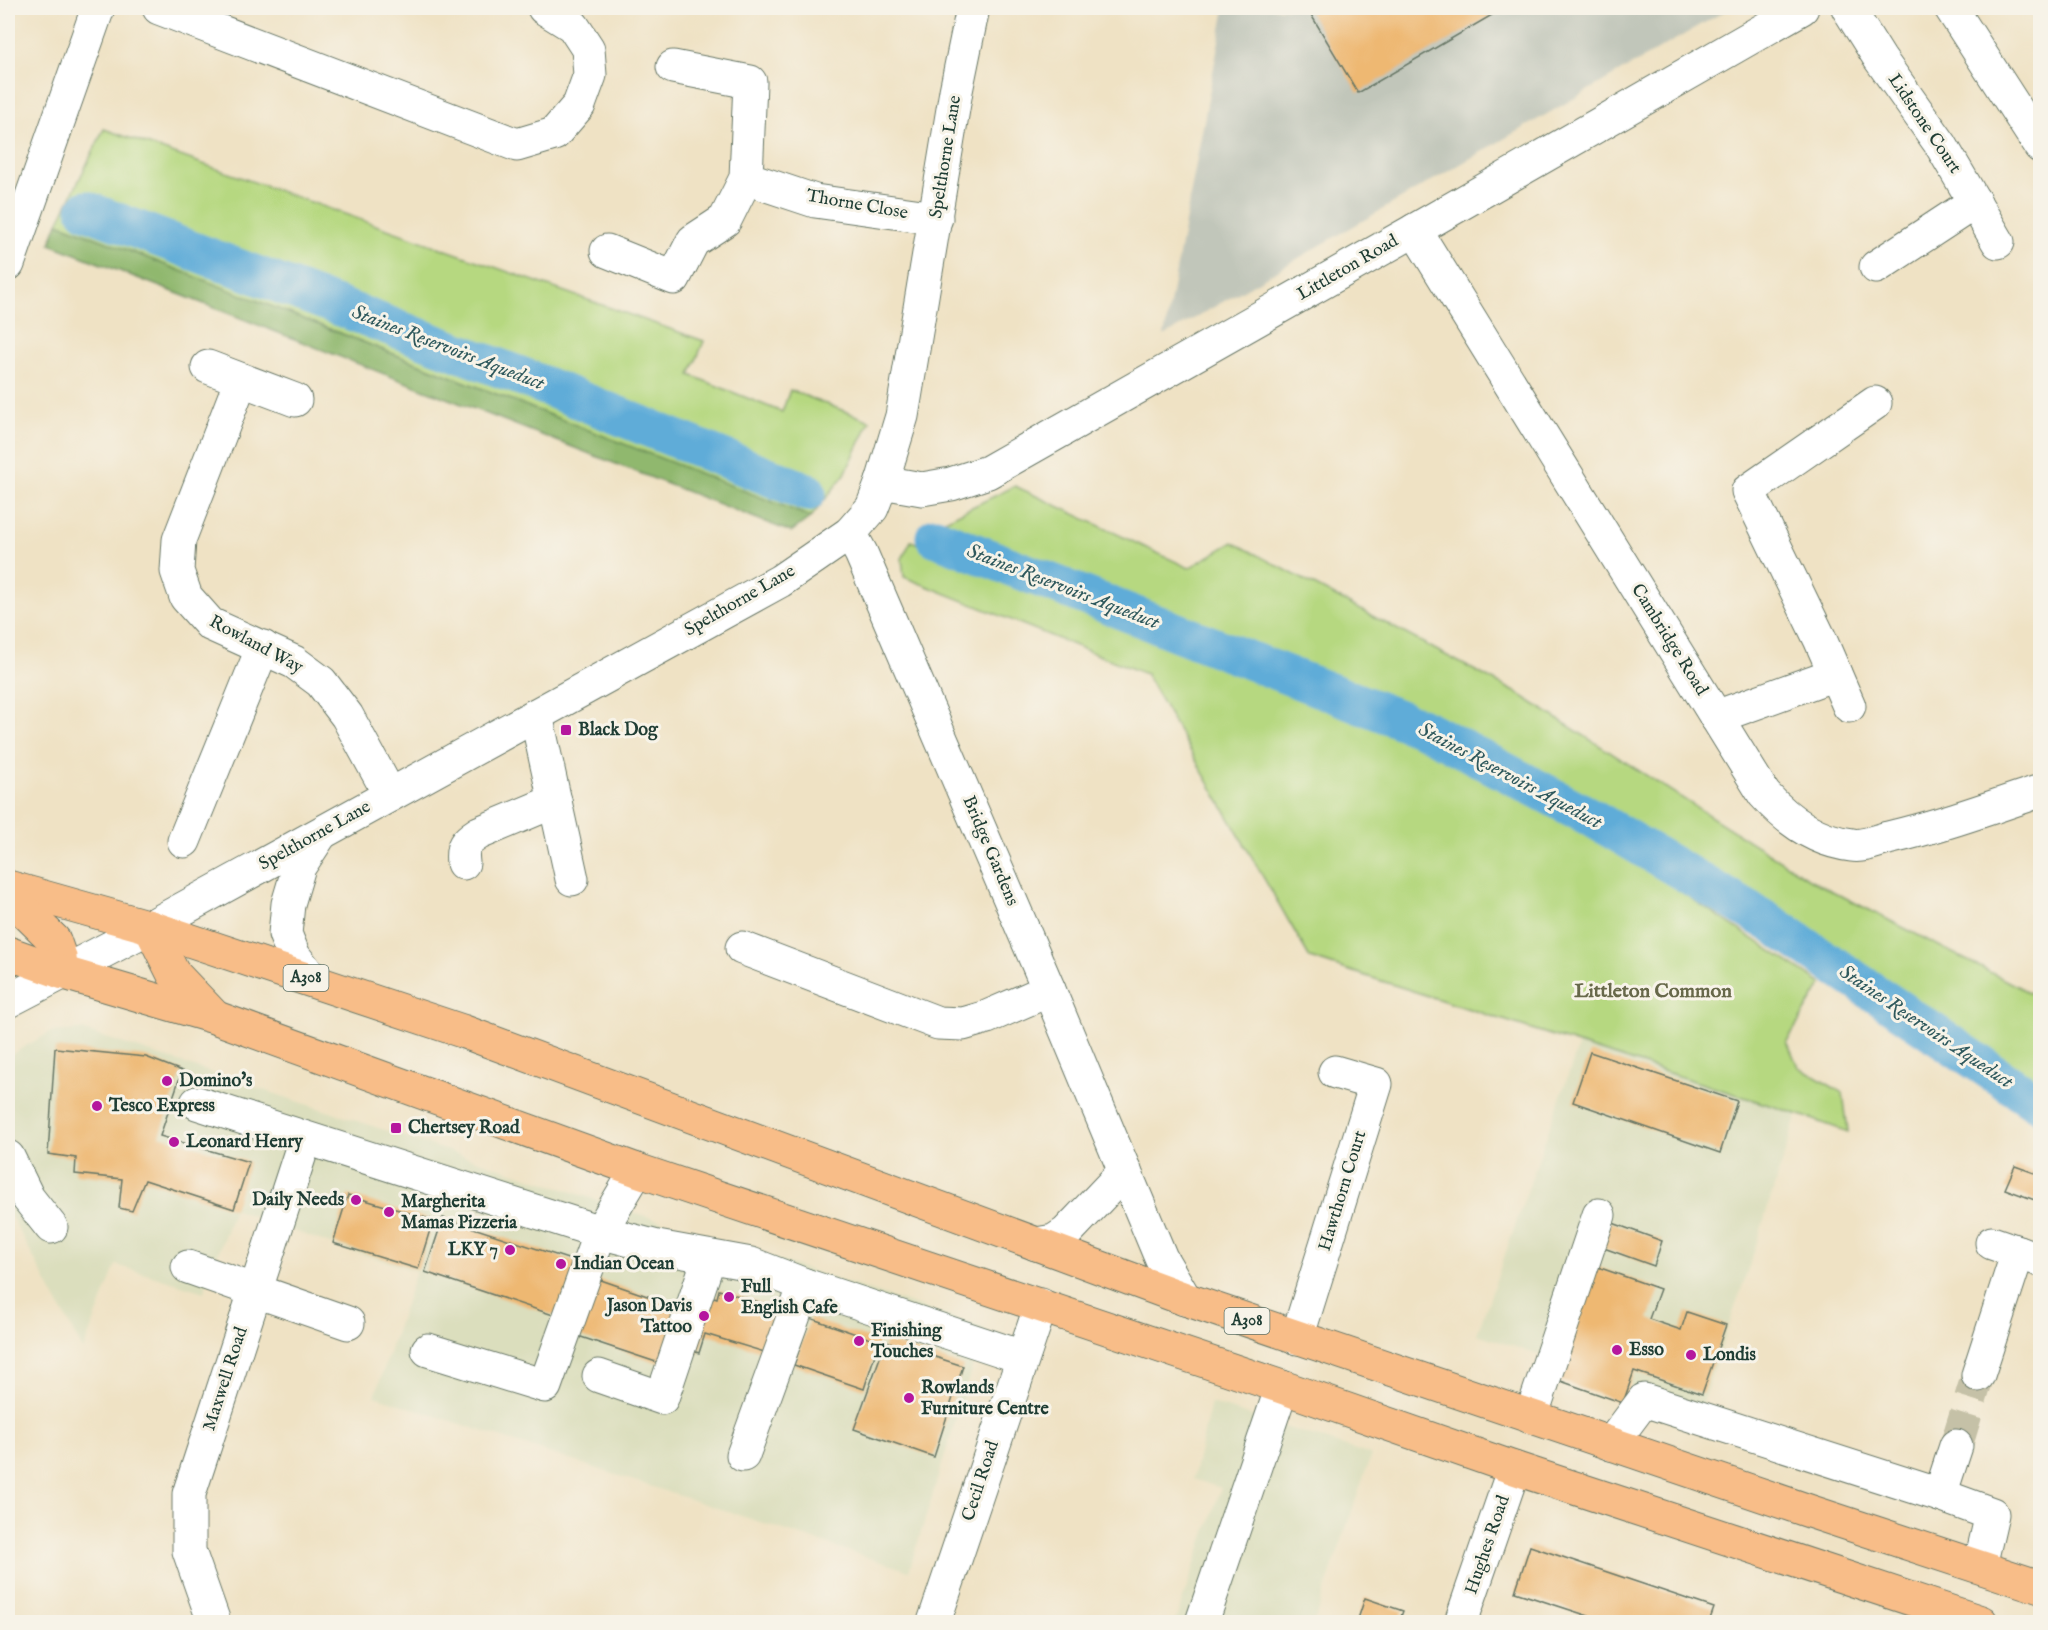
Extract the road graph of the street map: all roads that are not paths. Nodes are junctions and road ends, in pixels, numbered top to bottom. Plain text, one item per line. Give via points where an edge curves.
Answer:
1 (98, 8) edge
2 (159, 8) edge
3 (544, 8) edge
4 (973, 8) edge
5 (1802, 8) edge
6 (1848, 8) edge
7 (1951, 8) edge
8 (673, 67) dead end
9 (2040, 146) edge
10 (746, 178) junction
11 (1975, 202) junction
12 (936, 218) junction
13 (1415, 230) junction
14 (1998, 242) dead end
15 (608, 251) dead end
16 (8, 264) edge
17 (1876, 267) dead end
18 (208, 367) dead end
19 (241, 380) junction
20 (295, 400) dead end
21 (1875, 403) dead end
22 (882, 482) junction
23 (849, 533) junction
24 (263, 647) junction
25 (1835, 674) junction
26 (1849, 706) dead end
27 (536, 715) junction
28 (1716, 717) junction
29 (2040, 791) edge
30 (390, 795) junction
31 (555, 801) junction
32 (321, 833) junction
33 (184, 841) dead end
34 (463, 863) dead end
35 (572, 879) dead end
36 (8, 887) edge
37 (8, 896) edge
38 (150, 927) junction
39 (742, 948) dead end
40 (8, 953) edge
41 (61, 972) junction
42 (313, 980) junction
43 (1049, 990) junction
44 (8, 1001) edge
45 (214, 1017) junction
46 (1335, 1072) dead end
47 (197, 1103) dead end
48 (305, 1139) junction
49 (8, 1157) edge
50 (637, 1170) junction
51 (1125, 1171) junction
52 (1599, 1215) dead end
53 (51, 1227) dead end
54 (600, 1232) junction
55 (1036, 1244) junction
56 (2017, 1252) edge
57 (708, 1258) junction
58 (188, 1268) dead end
59 (805, 1285) junction
60 (256, 1290) junction
61 (1185, 1299) junction
62 (1041, 1305) junction
63 (348, 1323) dead end
64 (1297, 1338) junction
65 (428, 1350) dead end
66 (1022, 1357) junction
67 (1978, 1375) tunnel mouth
68 (599, 1376) dead end
69 (1282, 1387) junction
70 (1531, 1418) junction
71 (1611, 1444) junction
72 (1956, 1446) tunnel mouth
73 (743, 1455) dead end
74 (1514, 1468) junction
75 (1940, 1495) junction
76 (1980, 1566) junction
77 (2040, 1587) edge
78 (214, 1623) edge
79 (934, 1623) edge
80 (1202, 1623) edge
81 (1461, 1623) edge
82 (1981, 1623) edge

1 - 16 street
2 - 3 street via 517,145 554,134 579,105 591,75 588,49 573,26
4 - 12 street, Spelthorne Lane
5 - 13 street, Littleton Road
6 - 11 street, Lidstone Court
7 - 9 street
8 - 10 street via 750,81
10 - 12 street, Thorne Close via 815,201
10 - 15 street via 725,220 693,241 674,278
11 - 14 street, Lidstone Court
11 - 17 street
12 - 22 street, Spelthorne Lane via 902,416
13 - 22 street, Littleton Road via 988,472 922,489
13 - 28 street, Cambridge Road
18 - 19 street
19 - 20 street
19 - 24 street, Rowland Way via 179,540 177,572 186,597 210,624
21 - 25 street via 1748,491
22 - 23 street, Spelthorne Lane via 872,508
23 - 27 street, Spelthorne Lane via 780,581
23 - 43 street, Bridge Gardens
24 - 30 street, Rowland Way via 294,662 321,682 347,716
24 - 33 street
25 - 26 street
25 - 28 street
27 - 30 street, Spelthorne Lane
27 - 31 street
28 - 29 street, Cambridge Road via 1776,807 1805,829 1831,841 1855,846 1927,829
30 - 32 street, Spelthorne Lane
31 - 34 street via 479,833 461,851
31 - 35 street
32 - 38 street, Spelthorne Lane
32 - 42 street via 300,867 288,904 285,934 294,956
36 - 38 highway, A308
37 - 41 highway via 54,940
38 - 41 street
38 - 42 highway, A308
38 - 45 highway via 173,973
39 - 43 street via 938,1023 963,1024 987,1017
40 - 41 highway
41 - 44 street
41 - 45 highway
42 - 55 highway, A308 via 462,1031
43 - 51 street, Bridge Gardens
45 - 50 highway
46 - 64 street, Hawthorn Court via 1376,1084
47 - 48 street
48 - 54 street
48 - 60 street, Maxwell Road
49 - 53 street via 28,1198
50 - 54 street
50 - 62 highway
51 - 55 street via 1066,1233
51 - 61 street, Bridge Gardens via 1161,1258
52 - 70 street
54 - 57 street
54 - 65 street via 545,1386
55 - 61 highway, A308
56 - 67 street
57 - 59 street via 751,1264
57 - 68 street via 662,1398
58 - 60 street
59 - 66 street
59 - 73 street
60 - 63 street
60 - 78 street, Maxwell Road via 189,1494 189,1551
61 - 64 highway, A308
62 - 66 street, Cecil Road
62 - 69 highway
64 - 70 highway, A308
66 - 79 street, Cecil Road
69 - 74 highway
69 - 80 street
70 - 71 highway, A308
71 - 75 street via 1644,1400
71 - 76 highway, A308
72 - 75 street
74 - 81 street, Hughes Road
74 - 82 highway
75 - 76 street via 1992,1514
76 - 77 highway, A308

